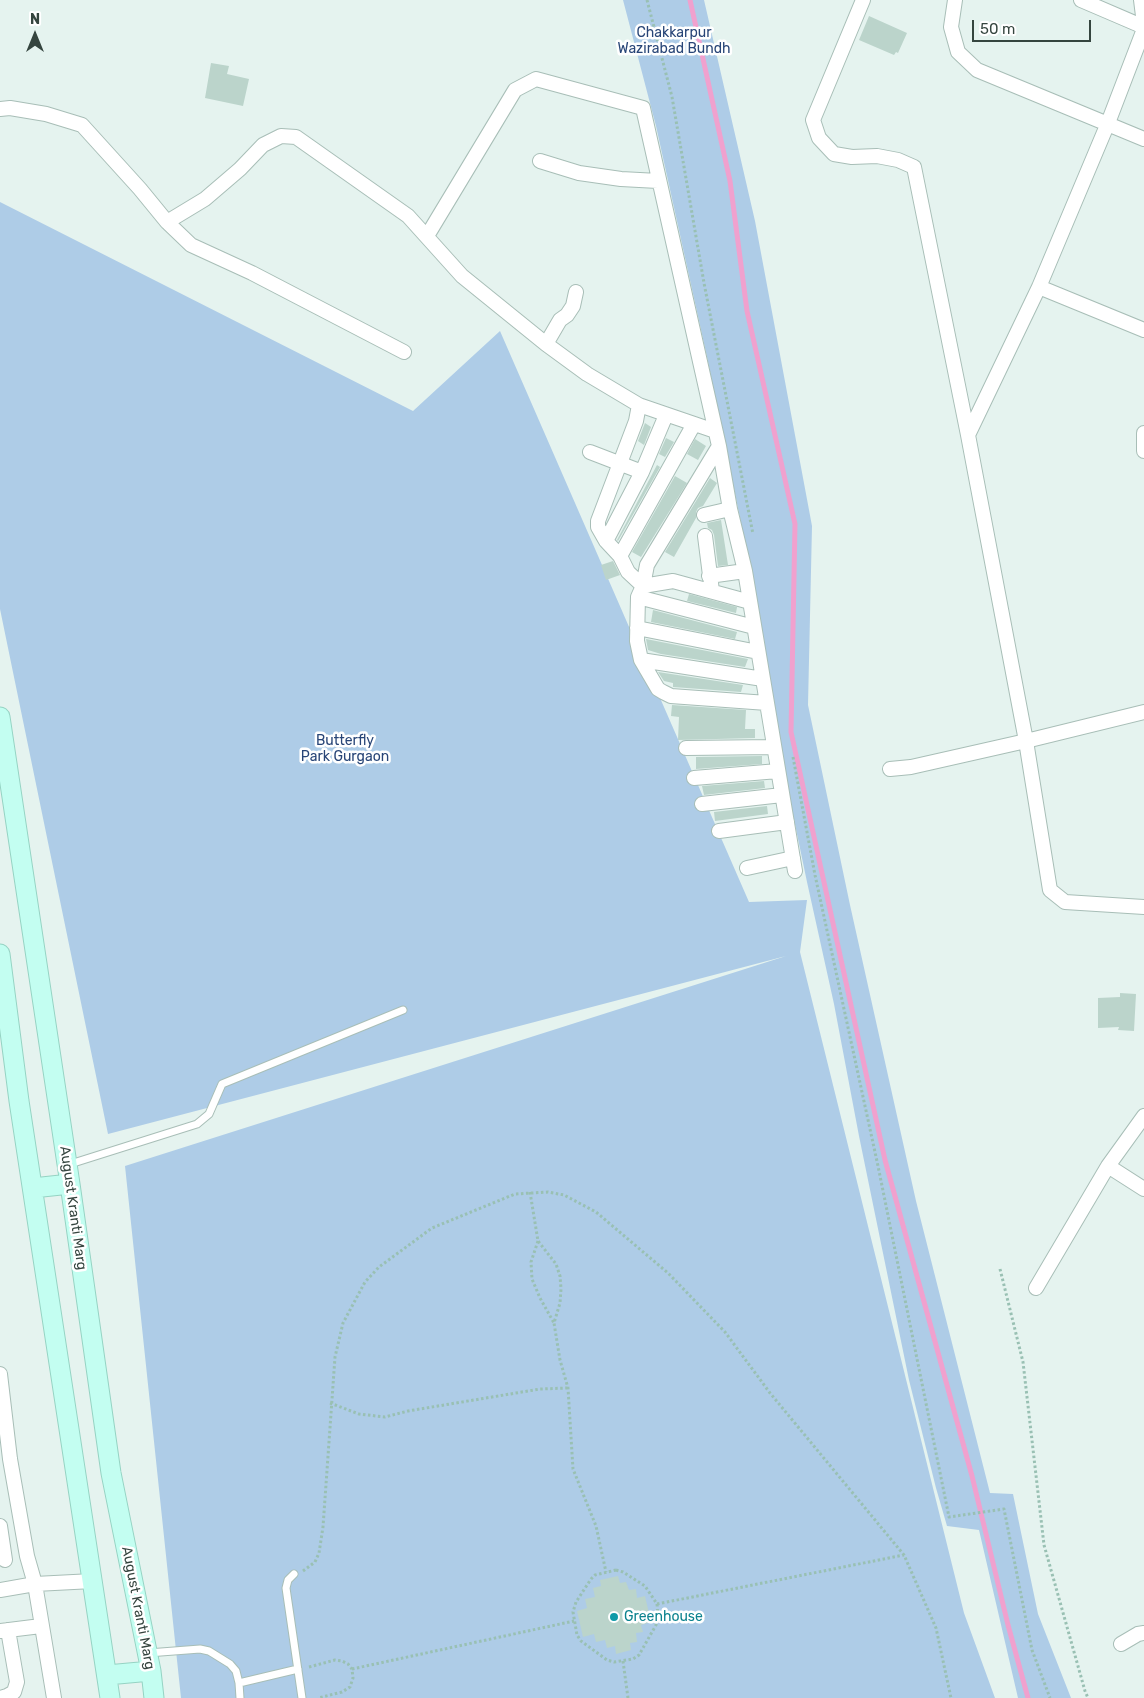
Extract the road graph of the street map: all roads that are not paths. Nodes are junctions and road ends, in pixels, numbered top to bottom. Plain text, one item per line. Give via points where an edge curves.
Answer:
1 (863, 0) edge
2 (955, 0) edge
3 (1081, 0) edge
4 (1141, 0) edge
5 (1144, 26) edge
6 (0, 109) edge
7 (1108, 123) junction
8 (1144, 139) edge
9 (540, 161) dead end
10 (658, 181) junction
11 (167, 222) junction
12 (427, 236) junction
13 (1039, 287) junction
14 (576, 292) dead end
15 (1144, 330) edge
16 (546, 344) junction
17 (404, 352) dead end
18 (639, 405) junction
19 (666, 415) junction
20 (694, 424) junction
21 (715, 431) junction
22 (1144, 432) edge
23 (968, 435) junction
24 (718, 446) junction
25 (1144, 451) edge
26 (590, 452) dead end
27 (619, 463) junction
28 (642, 472) junction
29 (730, 509) junction
30 (704, 515) dead end
31 (706, 536) dead end
32 (606, 541) junction
33 (620, 556) junction
34 (745, 570) junction
35 (709, 576) junction
36 (641, 591) junction
37 (712, 591) junction
38 (750, 602) junction
39 (754, 626) junction
40 (636, 628) junction
41 (758, 652) junction
42 (642, 660) junction
43 (763, 679) junction
44 (767, 703) junction
45 (1144, 712) edge
46 (0, 718) edge
47 (1026, 742) junction
48 (774, 746) junction
49 (686, 748) dead end
50 (890, 769) dead end
51 (778, 770) junction
52 (694, 778) dead end
53 (782, 795) junction
54 (702, 804) dead end
55 (787, 822) junction
56 (720, 831) dead end
57 (747, 868) dead end
58 (1144, 906) edge
59 (0, 954) edge
60 (403, 1010) dead end
61 (1144, 1116) edge
62 (67, 1165) junction
63 (1108, 1166) junction
64 (70, 1184) junction
65 (32, 1188) junction
66 (1144, 1189) edge
67 (1036, 1288) dead end
68 (0, 1374) edge
69 (5, 1460) edge
70 (0, 1526) edge
71 (27, 1556) junction
72 (2, 1561) edge
73 (294, 1574) road end
74 (93, 1581) junction
75 (35, 1584) junction
76 (0, 1590) edge
77 (41, 1626) junction
78 (4, 1631) edge
79 (1144, 1633) edge
80 (1121, 1644) dead end
81 (147, 1653) junction
82 (298, 1670) junction
83 (151, 1671) junction
84 (107, 1675) junction
85 (240, 1684) junction
86 (0, 1698) edge
87 (54, 1698) edge
88 (110, 1698) edge
89 (154, 1698) edge
90 (240, 1698) edge
91 (302, 1698) edge

1 - 23 street via 813,120 819,138 834,154 877,156 914,167
2 - 7 street via 951,27 958,52 977,70
3 - 5 street
4 - 5 street
5 - 7 street
6 - 11 street via 46,114 82,125
7 - 8 street
7 - 13 street
9 - 10 street via 579,173
10 - 12 street via 643,108 536,78 515,90
10 - 21 street
11 - 12 street via 205,199 240,170 263,145 281,136 296,138 408,216
11 - 17 street via 191,245
12 - 16 street via 462,276
13 - 15 street
13 - 23 street
14 - 16 street via 573,306
16 - 18 street via 587,374
18 - 19 street
18 - 27 street
19 - 20 street
19 - 28 street
20 - 21 street
20 - 33 street
21 - 24 street
22 - 25 street
23 - 47 street
24 - 29 street
24 - 36 street via 647,565
26 - 27 street
27 - 28 street
27 - 32 street via 598,521
28 - 32 street
29 - 30 street
29 - 34 street
31 - 35 street
32 - 33 street
33 - 36 street
34 - 35 street
34 - 38 street
35 - 37 street
36 - 37 street via 673,581
36 - 39 street
36 - 40 street
37 - 38 street
38 - 39 street
39 - 41 street
40 - 41 street
40 - 42 street
41 - 43 street
42 - 43 street
42 - 44 street via 658,690 671,696
43 - 44 street
44 - 48 street
45 - 47 street
46 - 62 main road, August Kranti Marg
47 - 50 street
47 - 58 street via 1050,890 1065,902
48 - 49 street
48 - 51 street
51 - 52 street
51 - 53 street
53 - 54 street
53 - 55 street
55 - 56 street
55 - 57 street via 794,864
59 - 65 main road
60 - 62 lane via 222,1084 209,1114 197,1124
61 - 63 street
62 - 64 main road, August Kranti Marg
63 - 66 street
63 - 67 street
64 - 65 main road
64 - 81 main road, August Kranti Marg via 111,1473
65 - 74 main road
68 - 69 street
69 - 71 street
70 - 72 street
71 - 72 street
71 - 75 street
73 - 82 lane via 286,1588
74 - 75 street
74 - 84 main road
75 - 76 street
75 - 77 street
77 - 78 street
77 - 87 street
78 - 86 street via 17,1682 14,1692
79 - 80 street
81 - 83 main road, August Kranti Marg
81 - 85 lane via 209,1651 230,1664
82 - 85 lane
82 - 91 lane
83 - 84 main road
83 - 89 main road, August Kranti Marg
84 - 88 main road
85 - 90 lane

